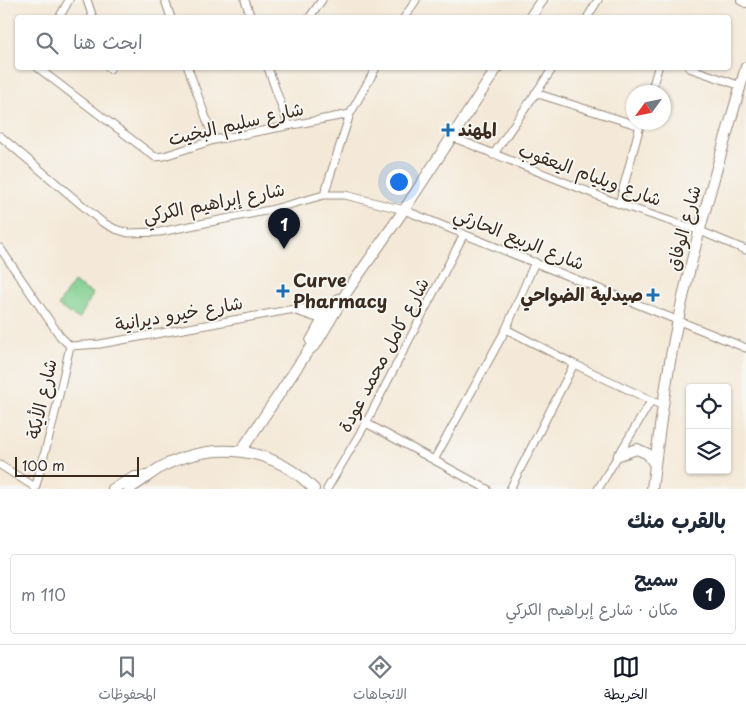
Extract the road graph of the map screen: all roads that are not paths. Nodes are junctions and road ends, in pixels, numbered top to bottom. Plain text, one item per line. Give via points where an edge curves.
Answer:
1 (69, 0) edge
2 (87, 0) edge
3 (165, 0) edge
4 (245, 0) edge
5 (322, 0) edge
6 (416, 0) edge
7 (542, 0) edge
8 (598, 0) edge
9 (742, 0) edge
10 (746, 2) edge
11 (61, 15) edge
12 (92, 15) edge
13 (170, 15) edge
14 (250, 15) edge
15 (311, 15) edge
16 (406, 15) edge
17 (532, 15) edge
18 (589, 15) edge
19 (41, 70) edge
20 (189, 70) edge
21 (269, 70) edge
22 (375, 70) edge
23 (496, 70) edge
24 (552, 70) edge
25 (657, 70) edge
26 (696, 70) edge
27 (746, 70) edge
28 (653, 85) edge
29 (741, 86) junction
30 (535, 93) junction
31 (350, 114) junction
32 (626, 120) edge
33 (288, 124) junction
34 (639, 130) edge
35 (0, 136) edge
36 (452, 137) junction
37 (214, 140) junction
38 (493, 155) junction
39 (324, 194) junction
40 (619, 204) junction
41 (404, 210) junction
42 (700, 231) junction
43 (464, 234) junction
44 (1, 250) edge
45 (746, 250) edge
46 (535, 262) junction
47 (328, 317) junction
48 (678, 319) junction
49 (506, 328) junction
50 (70, 346) junction
51 (746, 348) edge
52 (574, 364) junction
53 (651, 401) junction
54 (663, 406) junction
55 (366, 423) junction
56 (241, 451) junction
57 (619, 455) junction
58 (434, 460) junction
59 (0, 465) edge
60 (655, 465) junction
61 (146, 476) junction
62 (35, 488) edge
63 (113, 489) edge
64 (129, 489) edge
65 (314, 489) edge
66 (327, 489) edge
67 (487, 489) edge
68 (510, 489) edge
69 (598, 489) edge
70 (652, 489) edge

1 - 11 street
2 - 12 street
3 - 13 street
4 - 14 street
5 - 15 street
6 - 16 street
7 - 17 street
8 - 18 street
9 - 10 street
19 - 37 street, شارع سليم البخيت via 155,156
20 - 37 street
21 - 33 street
22 - 31 street
23 - 36 street
24 - 30 street
25 - 28 street
26 - 29 street
27 - 29 street, شارع الوفاق
29 - 42 street, شارع الوفاق
30 - 32 street
30 - 38 street
31 - 33 street, شارع سليم البخيت
31 - 39 street
33 - 37 street, شارع سليم البخيت
34 - 40 street
35 - 39 street, شارع إبراهيم الكركي via 102,222 128,233 160,232 228,219
36 - 38 street, شارع ويليام اليعقوب
36 - 41 street
38 - 40 street, شارع ويليام اليعقوب
39 - 41 street, شارع إبراهيم الكركي via 345,195
40 - 42 street, شارع ويليام اليعقوب
41 - 43 street, شارع الربيع الحارثي
41 - 47 street
42 - 45 street, شارع ويليام اليعقوب
42 - 48 street, شارع الوفاق
43 - 46 street, شارع الربيع الحارثي
43 - 55 street, شارع كامل محمد عودة
44 - 50 street, شارع الأيكة
46 - 48 street, شارع الربيع الحارثي
46 - 49 street
47 - 50 street, شارع خيرو ديرانية via 300,308 100,344
47 - 56 street
48 - 51 street, شارع الربيع الحارثي
48 - 54 street, شارع الوفاق
49 - 52 street
49 - 58 street
50 - 62 street, شارع الأيكة
52 - 53 street
52 - 68 street
53 - 54 street
53 - 57 street
54 - 60 street, شارع الوفاق
55 - 58 street
55 - 66 street, شارع كامل محمد عودة
56 - 61 street via 217,450 195,454
56 - 65 street via 272,458
57 - 60 street via 637,450 648,454
57 - 69 street
58 - 67 street
59 - 62 street
60 - 70 street, شارع الوفاق
61 - 63 street via 135,477
61 - 64 street

